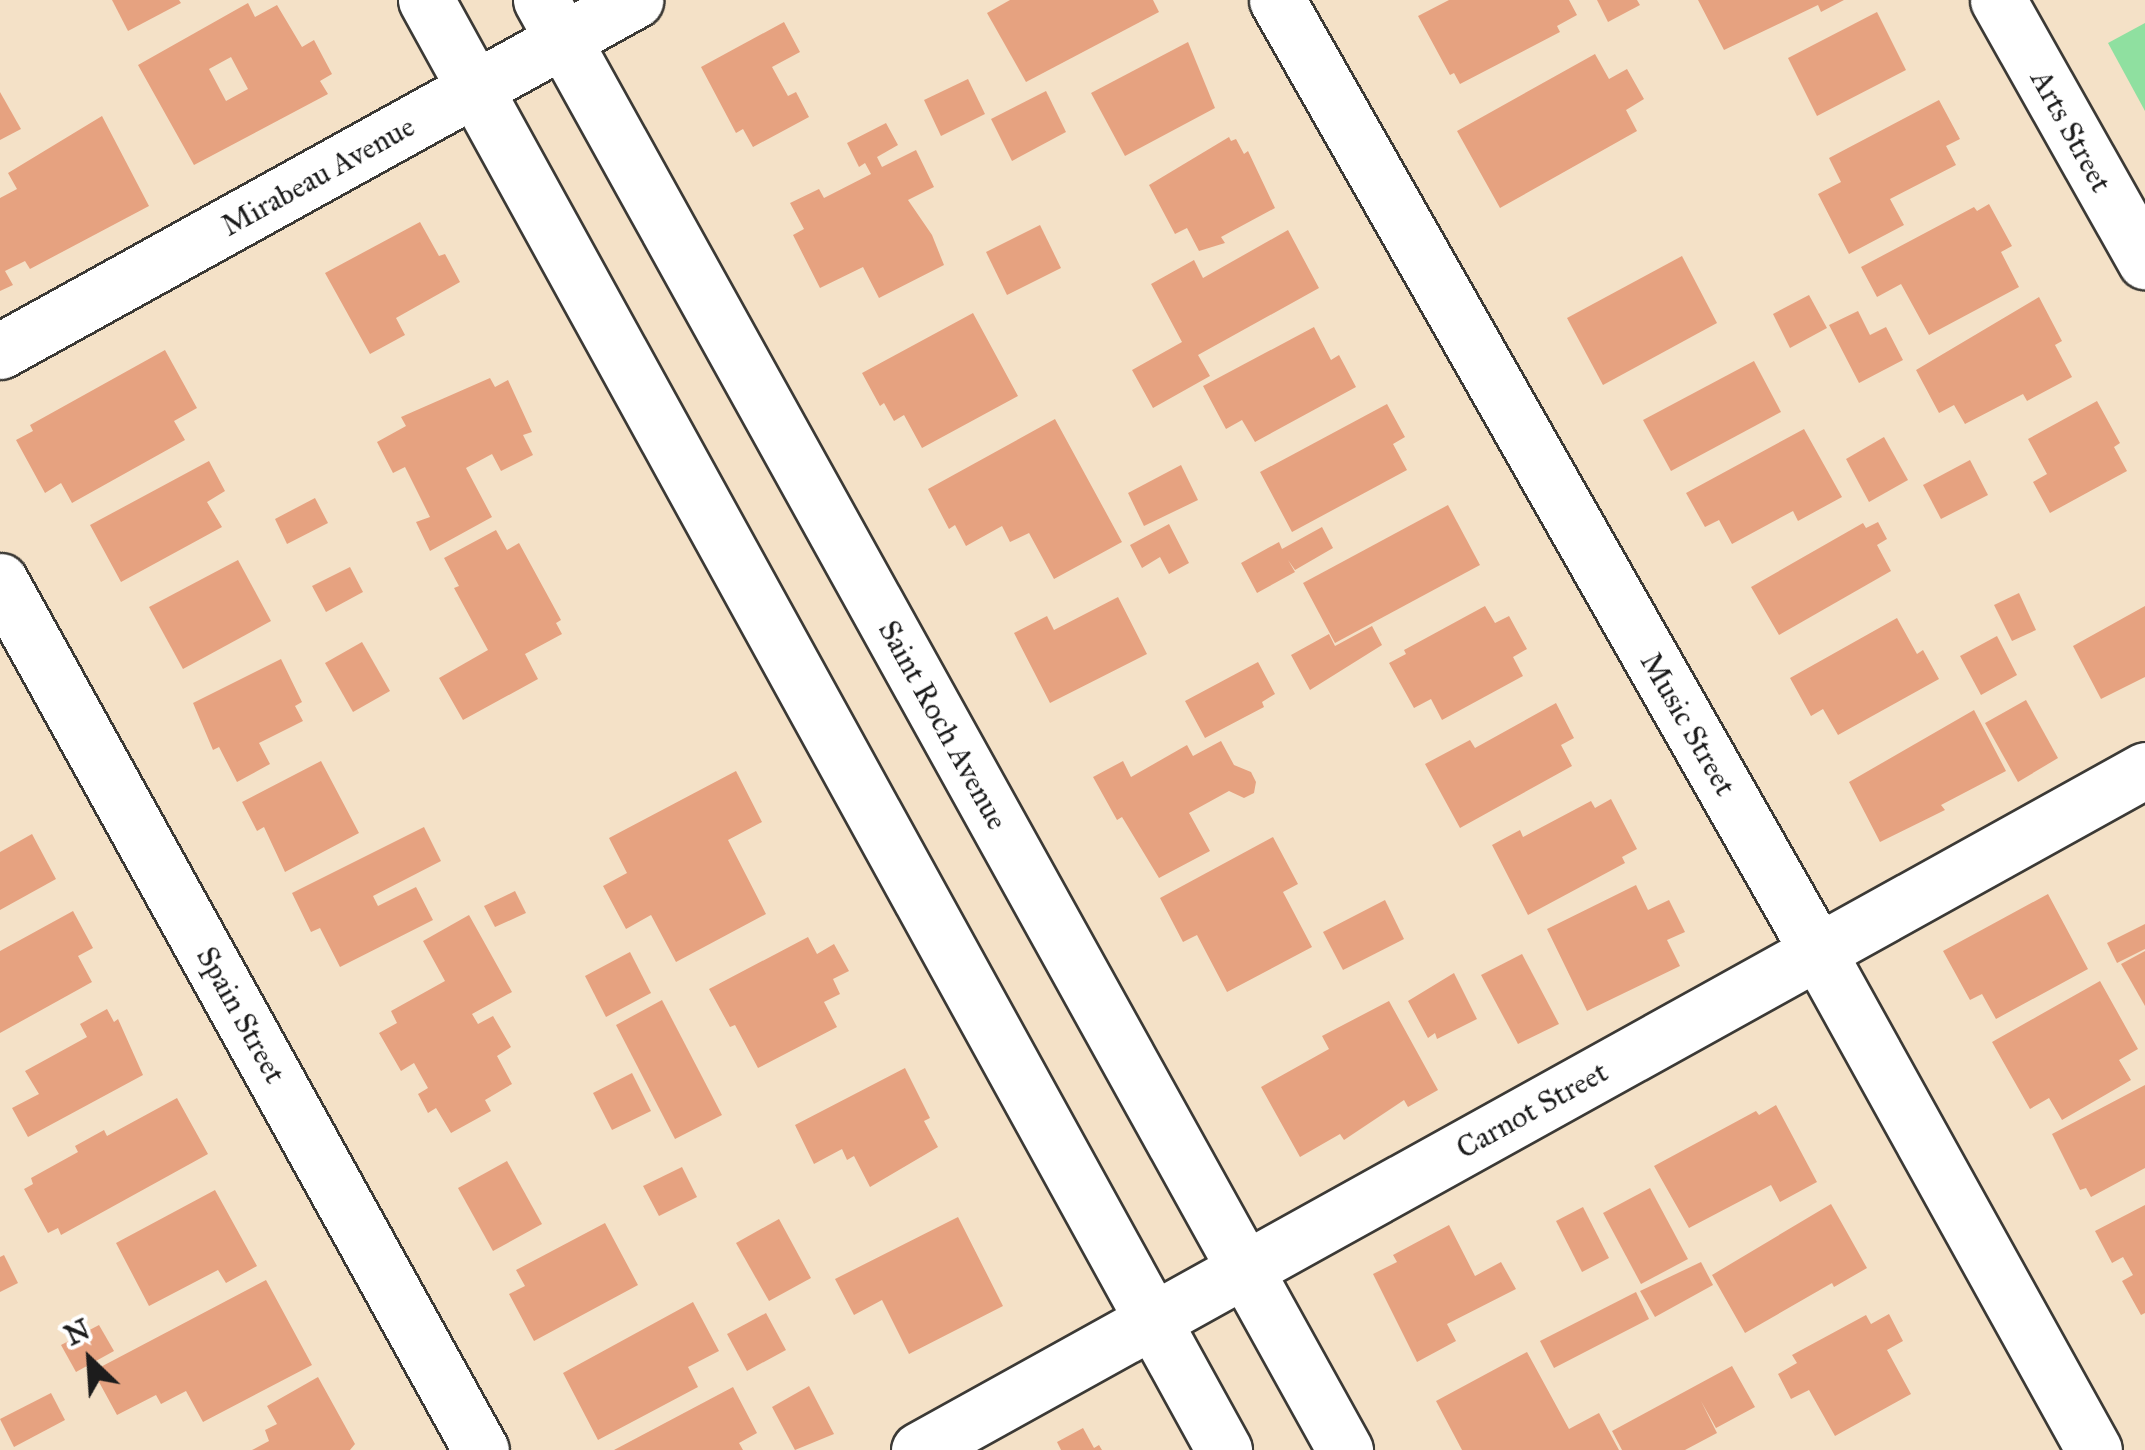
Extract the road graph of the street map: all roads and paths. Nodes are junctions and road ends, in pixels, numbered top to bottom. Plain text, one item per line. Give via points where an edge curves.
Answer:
1 (426, 0) edge
2 (636, 0) edge
3 (1277, 0) edge
4 (1998, 0) edge
5 (552, 20) edge
6 (475, 89) junction
7 (2145, 261) edge
8 (0, 351) edge
9 (0, 580) edge
10 (2145, 770) edge
11 (1818, 952) junction
12 (1245, 1269) junction
13 (1153, 1320) junction
14 (481, 1450) edge
15 (919, 1450) edge
16 (1224, 1450) edge
17 (1345, 1450) edge
18 (2094, 1450) edge

1 - 6 street
2 - 5 street, Mirabeau Avenue
3 - 11 street, Music Street
4 - 7 street, Arts Street
5 - 6 street, Mirabeau Avenue
5 - 12 street, Saint Roch Avenue
6 - 8 street, Mirabeau Avenue
6 - 13 street
9 - 14 street, Spain Street
10 - 11 street, Carnot Street
11 - 12 street, Carnot Street
11 - 18 street, Music Street
12 - 13 street, Carnot Street
12 - 17 street, Saint Roch Avenue
13 - 15 street, Carnot Street
13 - 16 street

